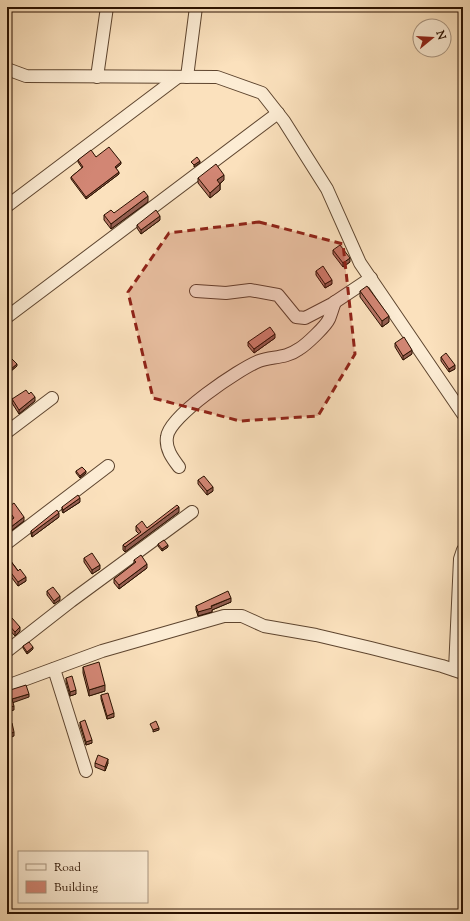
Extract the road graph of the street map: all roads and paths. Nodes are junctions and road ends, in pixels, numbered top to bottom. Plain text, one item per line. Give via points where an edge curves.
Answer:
1 (107, 7) edge
2 (196, 7) edge
3 (7, 69) edge
4 (97, 77) junction
5 (183, 77) junction
6 (278, 113) junction
7 (7, 206) edge
8 (371, 278) junction
9 (196, 291) dead end
10 (335, 302) junction
11 (7, 317) edge
12 (52, 398) dead end
13 (463, 414) edge
14 (7, 432) edge
15 (108, 466) dead end
16 (179, 467) dead end
17 (192, 512) dead end
18 (7, 543) edge
19 (463, 550) edge
20 (7, 651) edge
21 (54, 669) junction
22 (459, 672) edge
23 (7, 686) edge
24 (86, 771) dead end

1 - 4 street
2 - 5 street
3 - 4 street via 26,76
4 - 5 street
5 - 6 street via 217,77 262,94
5 - 7 street
6 - 8 street via 327,189 360,263
6 - 11 street
8 - 10 street
8 - 13 street
9 - 10 street via 226,294 250,290 278,295 296,317 301,319
10 - 16 street via 328,320 300,349 275,359 259,361 214,388 175,421 166,438 170,456
12 - 14 street
15 - 18 street
17 - 20 street
19 - 22 street via 460,559
21 - 22 street via 102,651 235,615 264,626 316,635
21 - 23 street
21 - 24 street

